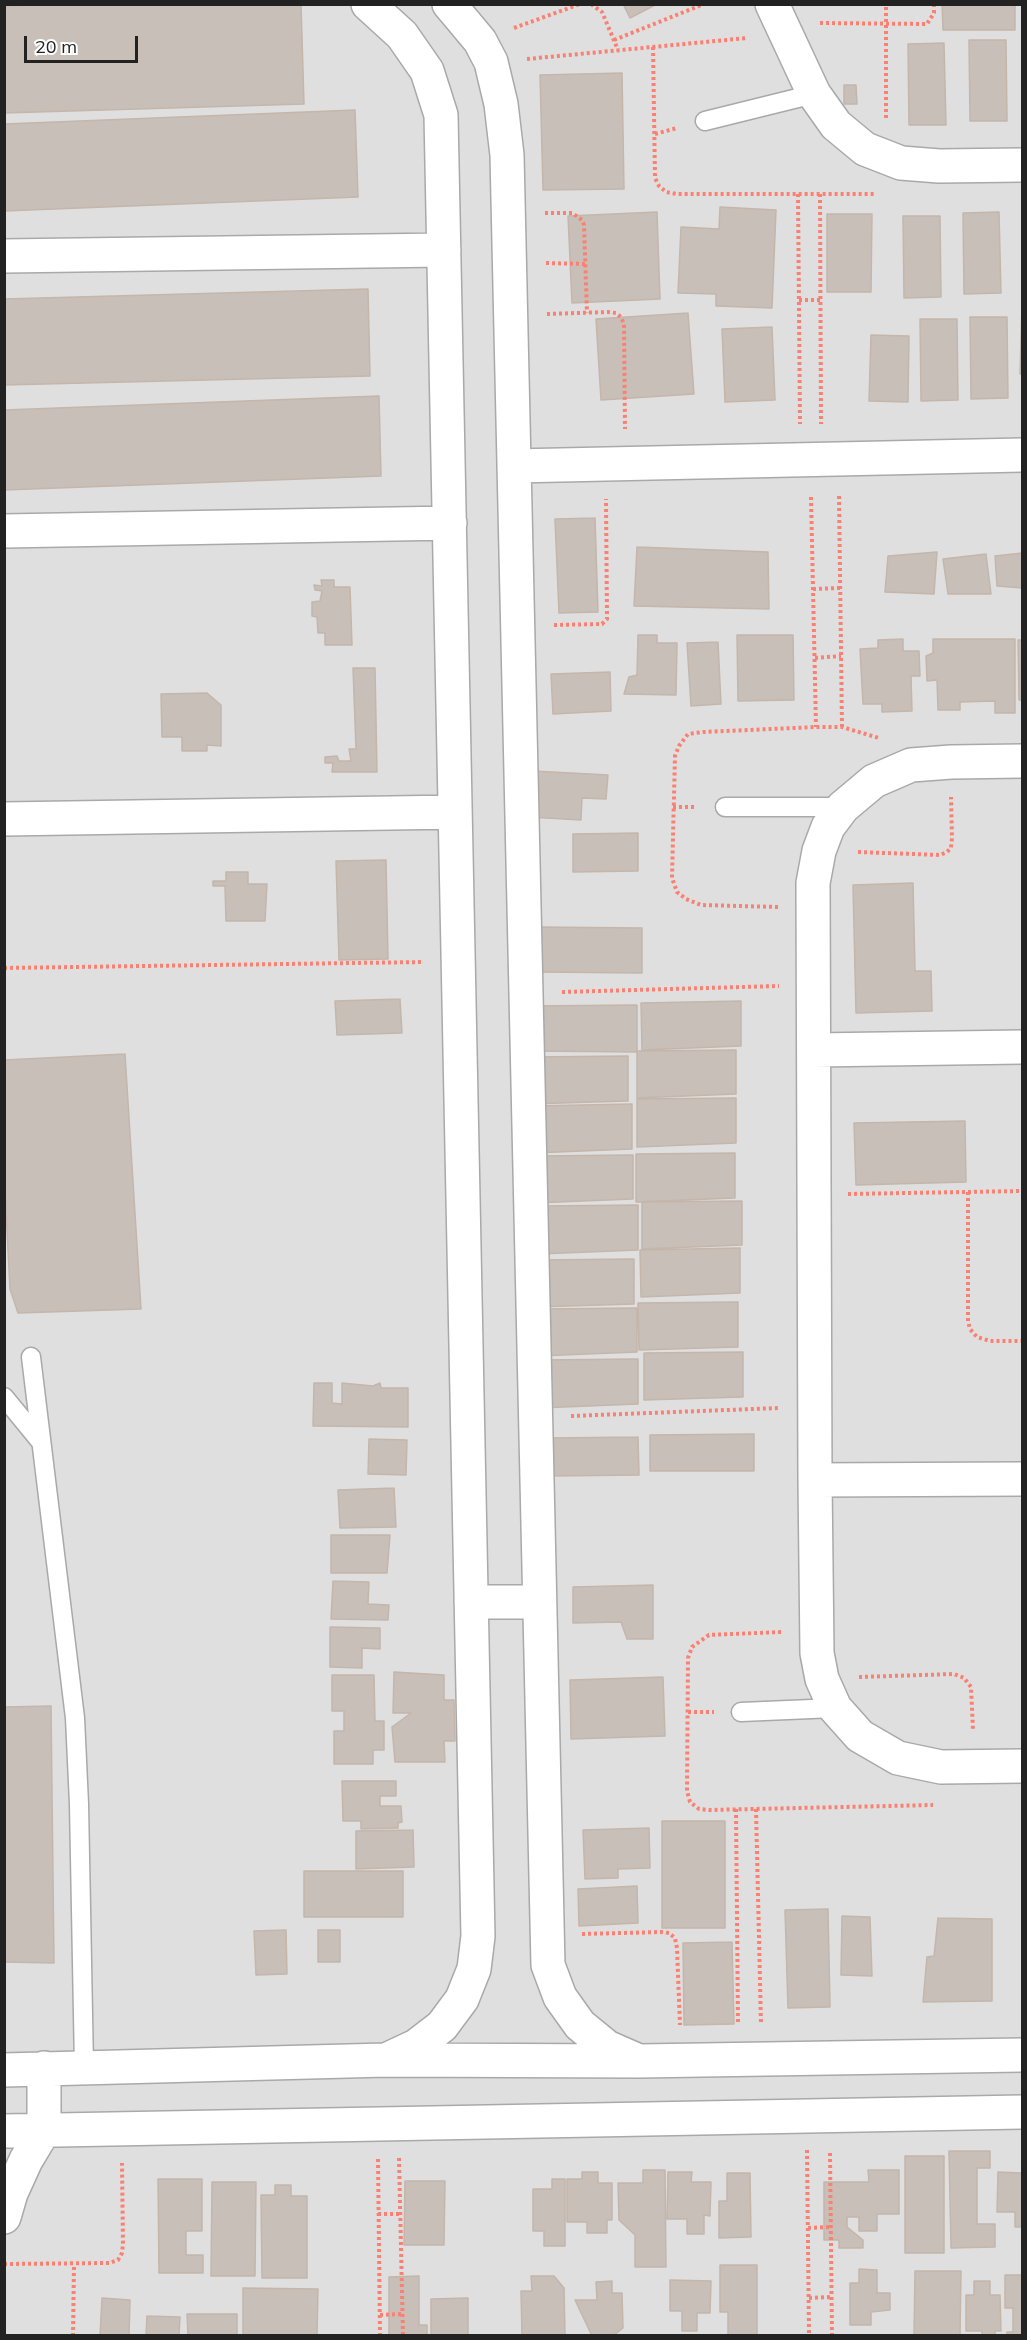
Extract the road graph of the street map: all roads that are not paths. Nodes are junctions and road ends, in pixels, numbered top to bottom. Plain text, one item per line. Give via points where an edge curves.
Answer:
1 (368, 4) edge
2 (449, 4) edge
3 (779, 20) edge
4 (814, 94) junction
5 (705, 121) dead end
6 (1023, 165) edge
7 (444, 250) junction
8 (4, 256) edge
9 (1023, 456) edge
10 (514, 466) junction
11 (450, 523) junction
12 (4, 531) edge
13 (1023, 761) edge
14 (724, 807) dead end
15 (843, 807) junction
16 (455, 812) junction
17 (4, 819) edge
18 (1023, 1047) edge
19 (814, 1050) junction
20 (31, 1357) dead end
21 (4, 1397) edge
22 (41, 1442) junction
23 (1023, 1479) edge
24 (815, 1480) junction
25 (471, 1602) junction
26 (538, 1602) junction
27 (835, 1708) junction
28 (741, 1712) dead end
29 (1023, 1766) edge
30 (1023, 2055) edge
31 (386, 2060) junction
32 (639, 2061) junction
33 (84, 2067) junction
34 (45, 2068) junction
35 (4, 2070) edge
36 (1023, 2112) edge
37 (45, 2130) junction
38 (4, 2131) edge
39 (4, 2217) edge

1 - 7 street via 402,35 427,71 441,115
2 - 10 street via 485,52 502,114 507,155
3 - 4 street
4 - 5 lane
4 - 6 street via 836,125 865,149 901,163
7 - 8 street
7 - 11 street
9 - 10 street
10 - 26 street
11 - 12 street
11 - 16 street
13 - 15 street via 911,765 874,781
14 - 15 lane
15 - 19 street via 828,827 813,883
16 - 17 street
16 - 25 street
18 - 19 street
19 - 24 street
20 - 22 lane
21 - 22 lane
22 - 33 lane via 75,1729
23 - 24 street
24 - 27 street via 818,1653 822,1679
25 - 26 street
25 - 31 street via 478,1936 474,1969 462,1999 442,2026 416,2046
26 - 32 street via 548,1965 560,1997 580,2025 608,2047
27 - 28 lane
27 - 29 street via 860,1736 898,1758 941,1767
30 - 32 street
31 - 32 street
31 - 33 street
33 - 34 street
34 - 35 street
34 - 37 street
36 - 37 street
37 - 38 street
37 - 39 street via 26,2160

